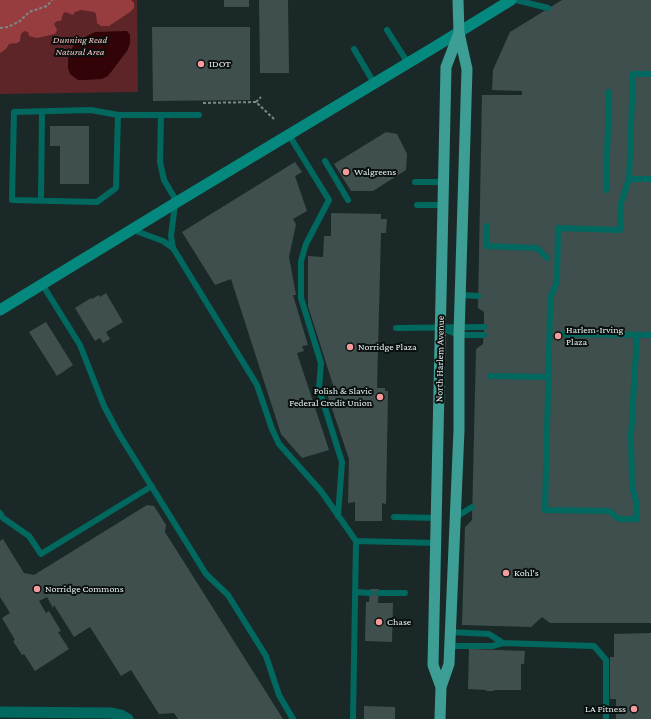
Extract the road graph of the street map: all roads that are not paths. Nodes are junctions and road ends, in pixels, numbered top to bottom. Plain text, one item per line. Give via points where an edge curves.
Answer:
1 (458, 0) edge
2 (511, 0) edge
3 (516, 0) edge
4 (548, 8) dead end
5 (387, 30) dead end
6 (459, 33) junction
7 (354, 49) dead end
8 (408, 63) junction
9 (651, 74) edge
10 (374, 83) junction
11 (609, 92) dead end
12 (42, 112) junction
13 (118, 115) junction
14 (161, 115) junction
15 (199, 115) dead end
16 (289, 135) junction
17 (325, 161) dead end
18 (629, 179) junction
19 (651, 179) edge
20 (415, 182) dead end
21 (444, 182) junction
22 (606, 190) dead end
23 (41, 200) junction
24 (348, 200) dead end
25 (176, 202) junction
26 (417, 205) dead end
27 (443, 205) junction
28 (487, 226) dead end
29 (131, 229) junction
30 (173, 248) junction
31 (547, 258) dead end
32 (42, 284) junction
33 (460, 295) junction
34 (478, 296) dead end
35 (0, 310) edge
36 (440, 327) junction
37 (484, 327) dead end
38 (396, 328) dead end
39 (460, 331) junction
40 (562, 334) dead end
41 (484, 335) dead end
42 (638, 335) junction
43 (651, 335) edge
44 (490, 376) dead end
45 (548, 378) junction
46 (152, 486) junction
47 (472, 507) dead end
48 (0, 513) edge
49 (338, 516) junction
50 (394, 517) dead end
51 (436, 518) junction
52 (456, 518) junction
53 (356, 541) junction
54 (436, 542) junction
55 (355, 592) junction
56 (370, 593) dead end
57 (379, 593) dead end
58 (405, 593) dead end
59 (450, 632) junction
60 (503, 643) junction
61 (450, 646) junction
62 (441, 687) junction
63 (0, 712) edge
64 (127, 719) edge
65 (294, 719) edge
66 (353, 719) edge
67 (440, 719) edge
68 (606, 719) edge

1 - 6 main road, North Harlem Avenue
2 - 6 main road
3 - 4 lane
5 - 8 lane
6 - 8 main road
6 - 21 main road, North Harlem Avenue via 446,67
6 - 33 main road, North Harlem Avenue via 467,68
7 - 10 lane
8 - 10 main road
9 - 18 lane via 633,74
10 - 16 main road
11 - 22 lane
12 - 13 lane via 91,110
12 - 23 lane
12 - 23 lane via 14,112 12,200
13 - 14 lane
13 - 23 lane via 116,188 97,202
14 - 15 lane
14 - 25 lane via 162,174
16 - 25 main road
16 - 49 lane via 329,200 306,244 301,260 301,298 321,363 319,389 342,462
17 - 24 lane
18 - 19 lane
18 - 45 lane via 621,203 620,230 558,228 556,282 551,296
20 - 21 lane
21 - 27 main road, North Harlem Avenue
25 - 29 main road
25 - 30 lane via 171,236
26 - 27 lane
27 - 36 main road, North Harlem Avenue
28 - 31 lane via 486,246 537,248
29 - 30 lane via 163,241
29 - 32 main road
30 - 49 lane via 257,385 279,444 321,491
32 - 35 main road
32 - 46 lane via 75,336 104,406
33 - 34 lane
33 - 39 main road, North Harlem Avenue
36 - 38 lane
36 - 39 lane
36 - 51 main road, North Harlem Avenue
37 - 39 lane
39 - 41 lane
39 - 52 main road, North Harlem Avenue via 460,430
40 - 42 lane
42 - 43 lane
42 - 45 lane via 631,436 632,486 637,505 637,519 619,519 609,511 545,510
44 - 45 lane
46 - 48 lane via 41,554 30,536 3,518
46 - 65 lane via 206,574 228,594 266,656 279,695
47 - 52 lane
49 - 53 lane
50 - 51 lane
51 - 52 main road
51 - 54 main road, North Harlem Avenue
52 - 59 main road, North Harlem Avenue
53 - 54 lane
53 - 55 lane
54 - 62 main road, North Harlem Avenue via 433,665
55 - 56 lane
55 - 66 lane
57 - 58 lane
59 - 60 lane via 489,634
59 - 61 main road, North Harlem Avenue
60 - 61 lane via 492,646
60 - 68 lane via 594,646 606,660
61 - 62 main road, North Harlem Avenue via 450,664
62 - 67 main road, North Harlem Avenue
63 - 64 street via 112,713

